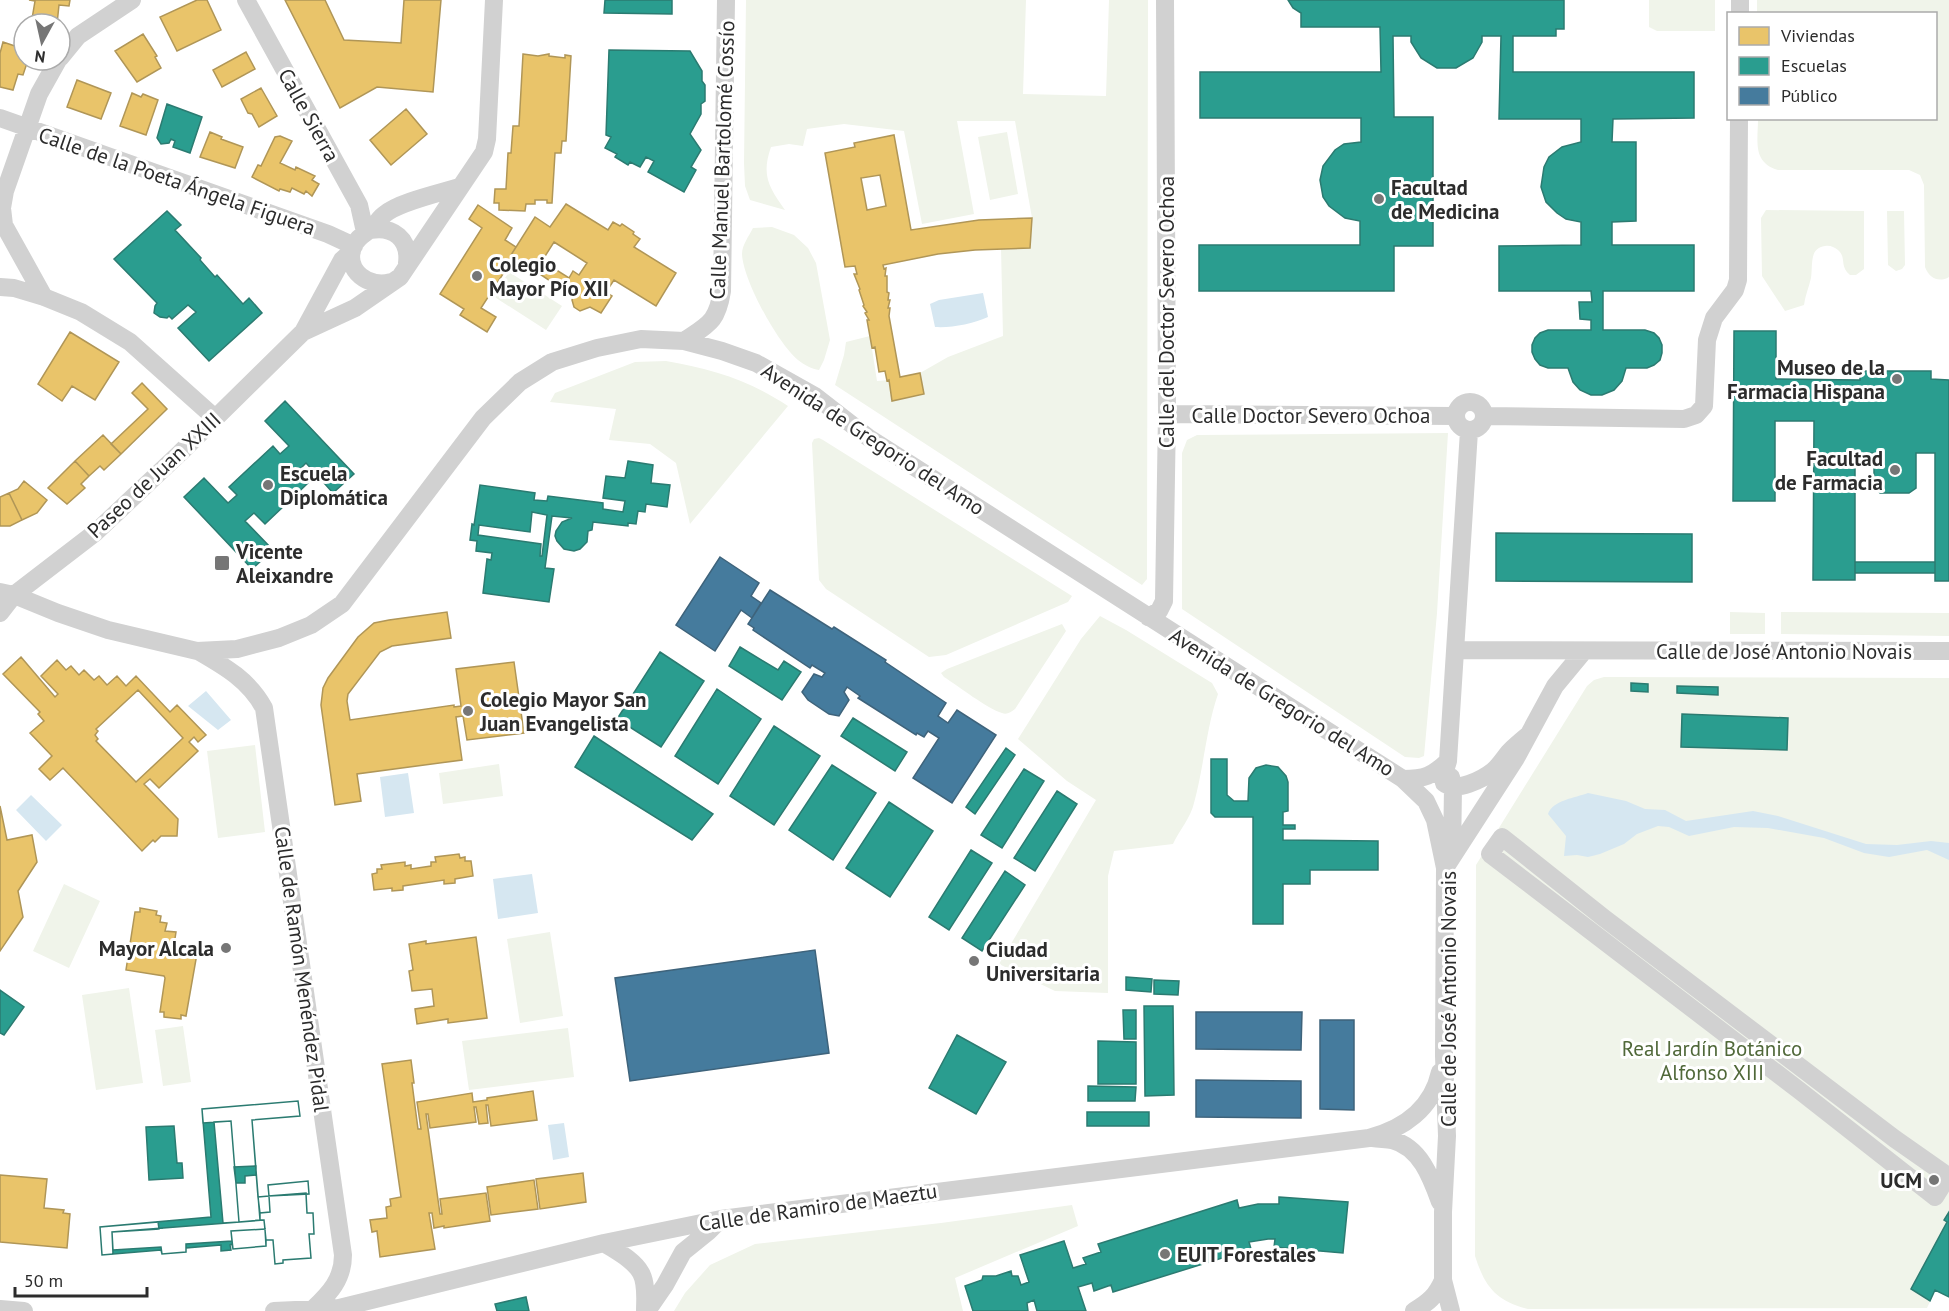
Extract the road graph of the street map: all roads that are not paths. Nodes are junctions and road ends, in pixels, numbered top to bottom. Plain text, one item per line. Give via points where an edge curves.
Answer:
1 (132, 0) edge
2 (246, 0) edge
3 (494, 0) edge
4 (726, 0) edge
5 (1165, 0) edge
6 (72, 43) edge
7 (52, 72) edge
8 (0, 118) edge
9 (1739, 120) edge
10 (27, 128) junction
11 (459, 187) junction
12 (368, 231) junction
13 (353, 249) junction
14 (407, 263) junction
15 (393, 281) junction
16 (0, 287) edge
17 (44, 297) junction
18 (303, 332) junction
19 (684, 341) junction
20 (1167, 414) junction
21 (1455, 416) junction
22 (1485, 416) junction
23 (215, 418) junction
24 (1469, 431) junction
25 (7, 594) edge
26 (0, 613) edge
27 (1148, 618) junction
28 (1455, 650) junction
29 (197, 651) junction
30 (1584, 651) junction
31 (1949, 651) edge
32 (1527, 735) junction
33 (1448, 761) junction
34 (1403, 779) junction
35 (1453, 787) junction
36 (1498, 837) joint
37 (1449, 862) junction
38 (1444, 1056) junction
39 (1369, 1137) junction
40 (1443, 1212) junction
41 (721, 1219) junction
42 (604, 1243) junction
43 (1443, 1280) junction
44 (0, 1309) edge
45 (313, 1309) junction
46 (24, 1311) edge
47 (274, 1311) edge
48 (646, 1311) edge
49 (1414, 1311) edge
50 (1450, 1311) edge

1 - 6 street
2 - 12 street, Calle Sierra via 359,205
3 - 11 street via 487,139 484,153
4 - 19 street, Calle Manuel Bartolomé Cossío via 722,291 716,317
5 - 20 street, Calle del Doctor Severo Ochoa
7 - 10 street
8 - 10 street, Calle de la Poeta Ángela Figuera
9 - 22 street via 1738,280 1714,318 1707,340 1704,406 1696,415 1684,419
10 - 13 street, Calle de la Poeta Ángela Figuera via 328,234
10 - 17 street via 2,208 4,225
11 - 12 street via 385,213
11 - 14 street
12 - 13 street via 358,238
12 - 14 street via 396,232 406,246
13 - 15 street via 354,269 360,276 375,284
13 - 18 street via 342,260
14 - 15 street
15 - 18 street via 355,308
16 - 17 street
17 - 23 street via 81,312 130,342
18 - 23 street, Paseo de Juan XXIII
19 - 27 street, Avenida de Gregorio del Amo via 756,363 814,396 869,438
19 - 29 street, Avenida de Gregorio del Amo via 641,339 597,348 552,362 520,382 483,418 342,604 310,625 279,638 237,649
20 - 21 street, Calle Doctor Severo Ochoa
20 - 27 street, Calle del Doctor Severo Ochoa via 1164,601 1159,611
21 - 22 street via 1462,404 1471,402 1482,408
21 - 24 street via 1458,425
22 - 24 street via 1482,425
23 - 25 street, Paseo de Juan XXIII via 96,532
24 - 28 street
25 - 26 street, Paseo de Juan XXIII
25 - 29 street, Avenida de Gregorio del Amo via 108,630
27 - 34 street, Avenida de Gregorio del Amo
28 - 30 street, Calle de José Antonio Novais
28 - 33 street
29 - 45 street, Calle de Ramón Menéndez Pidal via 240,678 264,708 343,1255 338,1282
30 - 31 street, Calle de José Antonio Novais
30 - 32 street, Calle de José Antonio Novais via 1555,686
32 - 35 street via 1493,771
32 - 37 street, Calle de José Antonio Novais
33 - 34 street via 1422,779
33 - 35 street
34 - 37 street, Avenida de Gregorio del Amo via 1426,801
35 - 37 street
36 - 36 street via 1490,854 1935,1197 1948,1176
37 - 38 street, Calle de José Antonio Novais
38 - 39 street, Calle de Ramiro de Maeztu via 1437,1088 1421,1109 1389,1132
38 - 40 street, Calle de José Antonio Novais via 1447,1136
39 - 40 street, Calle de Ramiro de Maeztu via 1393,1140 1412,1151 1432,1179
39 - 41 street, Calle de Ramiro de Maeztu
40 - 43 street, Calle de José Antonio Novais
41 - 42 street, Calle de Ramiro de Maeztu
41 - 48 street via 683,1252
42 - 45 street, Calle de Ramiro de Maeztu via 339,1308
42 - 48 street via 641,1274
43 - 49 street via 1430,1301
43 - 50 street, Calle de José Antonio Novais
44 - 46 street
45 - 47 street, Calle de Ramiro de Maeztu

